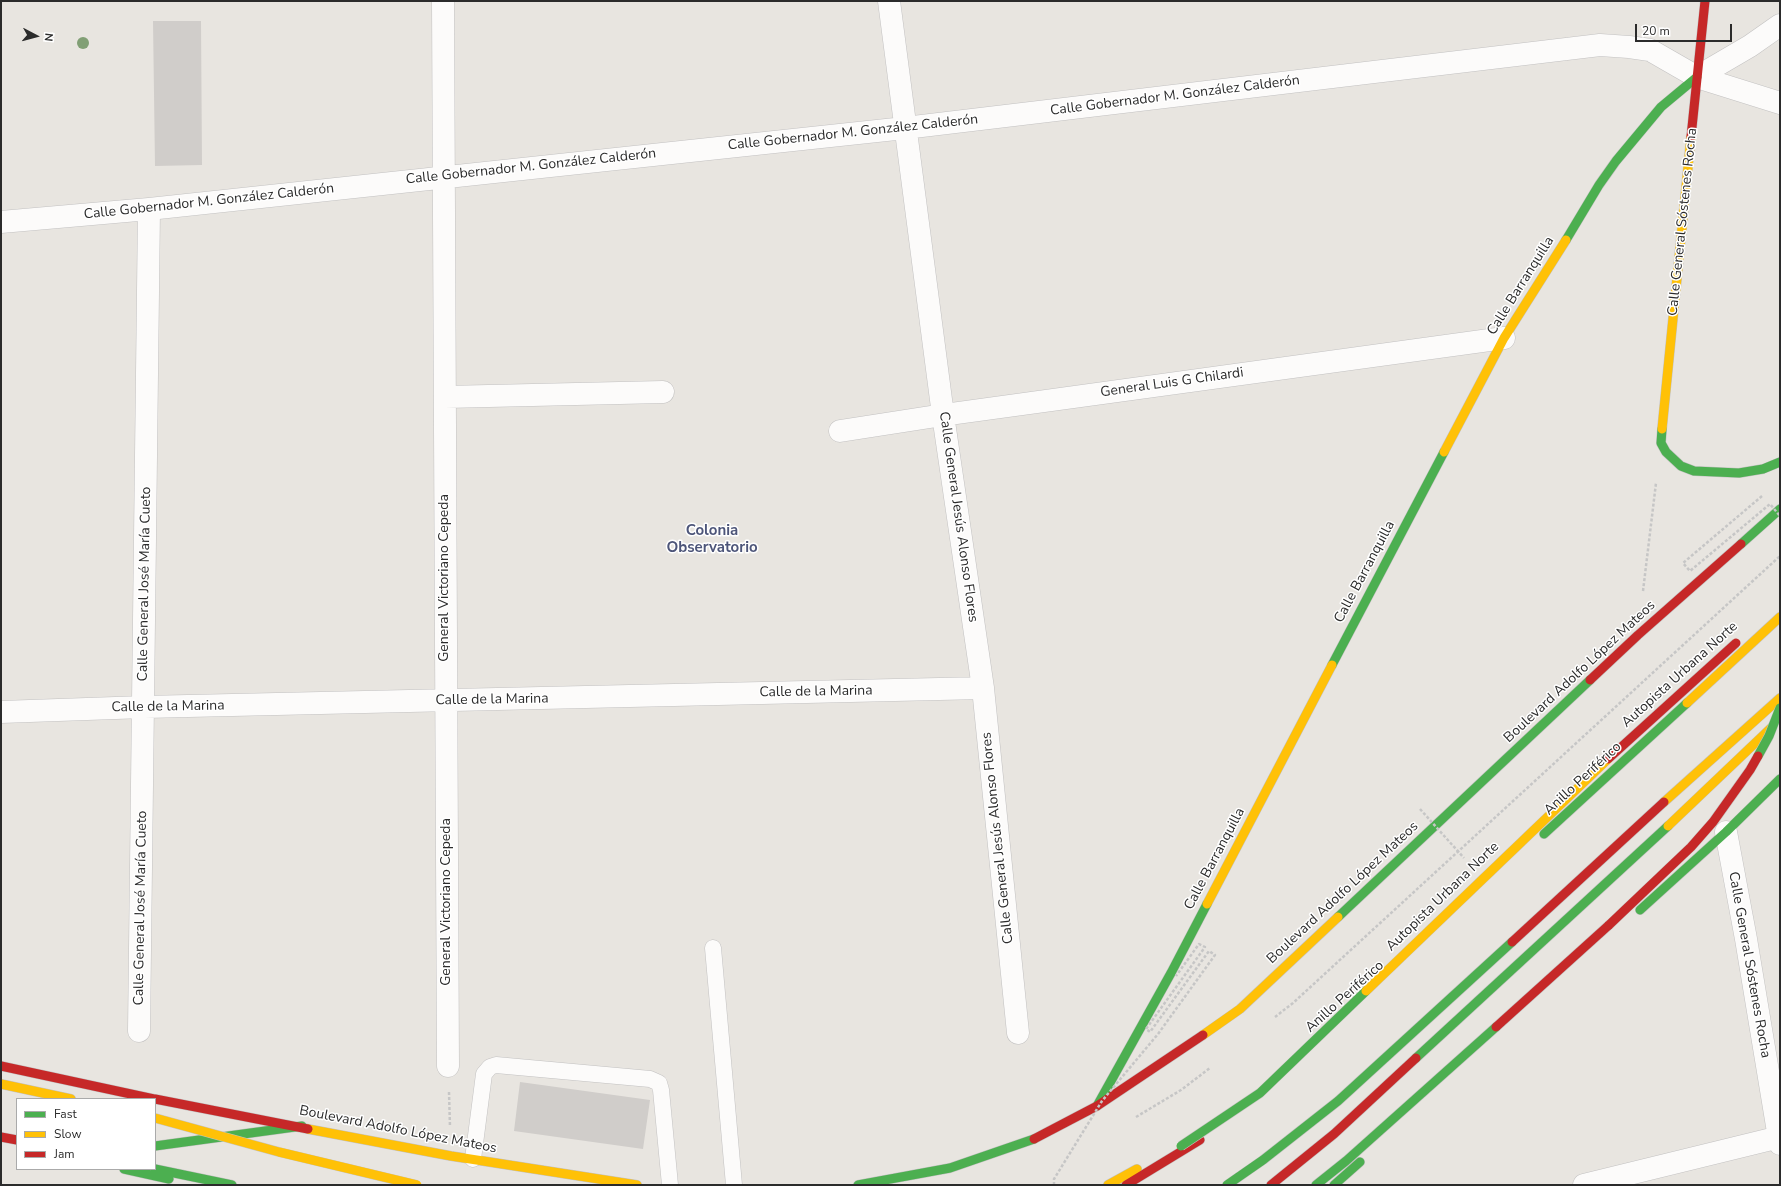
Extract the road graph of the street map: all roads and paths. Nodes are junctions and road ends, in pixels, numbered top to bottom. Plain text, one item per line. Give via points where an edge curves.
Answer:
1 (443, 1) edge
2 (889, 1) edge
3 (1705, 1) edge
4 (1780, 25) edge
5 (1697, 77) junction
6 (1780, 103) edge
7 (905, 128) junction
8 (443, 176) junction
9 (149, 209) junction
10 (1, 222) edge
11 (1504, 338) junction
12 (663, 392) dead end
13 (445, 397) junction
14 (942, 415) junction
15 (840, 431) dead end
16 (1661, 443) junction
17 (1780, 462) edge
18 (1762, 496) dead end
19 (1780, 509) edge
20 (1780, 516) edge
21 (1648, 550) dead end
22 (1780, 617) edge
23 (1742, 638) dead end
24 (982, 688) junction
25 (1780, 698) edge
26 (445, 701) junction
27 (144, 707) junction
28 (1780, 708) edge
29 (1, 712) edge
30 (1780, 721) edge
31 (1780, 779) edge
32 (1420, 810) dead end
33 (1726, 832) junction
34 (1467, 861) dead end
35 (1631, 918) dead end
36 (1619, 928) dead end
37 (713, 948) dead end
38 (1176, 976) dead end
39 (139, 1031) dead end
40 (1018, 1033) dead end
41 (1, 1066) edge
42 (448, 1066) joint
43 (1, 1084) edge
44 (66, 1098) edge
45 (150, 1098) edge
46 (156, 1099) edge
47 (1429, 1100) dead end
48 (1097, 1106) junction
49 (156, 1118) edge
50 (302, 1126) junction
51 (1, 1137) edge
52 (1780, 1139) edge
53 (16, 1140) edge
54 (1, 1146) edge
55 (156, 1146) edge
56 (16, 1149) edge
57 (1370, 1153) dead end
58 (450, 1156) junction
59 (473, 1159) junction
60 (156, 1169) edge
61 (129, 1170) edge
62 (197, 1185) edge
63 (232, 1185) edge
64 (417, 1185) edge
65 (637, 1185) edge
66 (670, 1185) edge
67 (734, 1185) edge
68 (858, 1185) edge
69 (1054, 1185) edge
70 (1108, 1185) edge
71 (1126, 1185) edge
72 (1227, 1185) edge
73 (1271, 1185) edge
74 (1316, 1185) edge
75 (1334, 1185) edge
76 (1584, 1185) edge

1 - 8 street, General Victoriano Cepeda
2 - 7 street, Calle General Jesús Alonso Flores
3 - 5 main road, Calle General Sóstenes Rocha
4 - 5 street
5 - 6 street, Calle Gobernador M. González Calderón
5 - 7 street, Calle Gobernador M. González Calderón via 1650,50 1600,45
5 - 11 main road, Calle Barranquilla via 1661,107 1612,167
5 - 16 main road, Calle General Sóstenes Rocha
7 - 8 street, Calle Gobernador M. González Calderón
7 - 14 street, Calle General Jesús Alonso Flores
8 - 9 street, Calle Gobernador M. González Calderón
8 - 13 street, General Victoriano Cepeda
9 - 10 street, Calle Gobernador M. González Calderón
9 - 27 street, Calle General José María Cueto
11 - 14 street, General Luis G Chilardi
11 - 48 main road, Calle Barranquilla via 1171,973
12 - 13 street
13 - 26 street, General Victoriano Cepeda
14 - 15 street, General Luis G Chilardi
14 - 24 street, Calle General Jesús Alonso Flores
16 - 17 main road via 1673,460 1694,471 1739,473
16 - 21 path
18 - 20 path, bridge via 1683,563 1690,571 1770,504
19 - 48 main road, Boulevard Adolfo López Mateos via 1638,635 1240,1008 1171,1058
22 - 71 main road, Anillo Periférico via 1232,1120
23 - 70 main road, Autopista Urbana Norte, bridge via 1584,781 1260,1093 1181,1146
24 - 26 street, Calle de la Marina
24 - 40 street, Calle General Jesús Alonso Flores
25 - 72 main road via 1338,1101
26 - 27 street, Calle de la Marina
26 - 42 street, General Victoriano Cepeda
27 - 29 street, Calle de la Marina
27 - 39 street, Calle General José María Cueto
28 - 74 main road, bridge via 1770,736 1750,770 1691,847 1609,925
30 - 73 main road via 1334,1134
31 - 33 main road
32 - 34 path, bridge
33 - 35 main road
33 - 52 street, Calle General Sóstenes Rocha
36 - 47 main road
37 - 67 lane
38 - 69 path, bridge via 1199,944 1205,947 1146,1029 1150,1032 1210,951 1215,955 1158,1034 1102,1101 1054,1179
41 - 45 main road, Boulevard Adolfo López Mateos
42 - 58 path
43 - 44 main road
46 - 50 main road, Boulevard Adolfo López Mateos
48 - 68 main road, Boulevard Adolfo López Mateos via 1032,1140 950,1168
49 - 64 main road, bridge via 279,1152
50 - 55 main road
50 - 58 main road, Boulevard Adolfo López Mateos
51 - 53 main road
52 - 76 street
54 - 56 main road
57 - 75 main road
58 - 59 main road, Boulevard Adolfo López Mateos
59 - 65 main road, Boulevard Adolfo López Mateos
59 - 66 lane via 484,1074 490,1067 496,1065 650,1079 659,1083 661,1090
60 - 63 main road
61 - 62 main road

